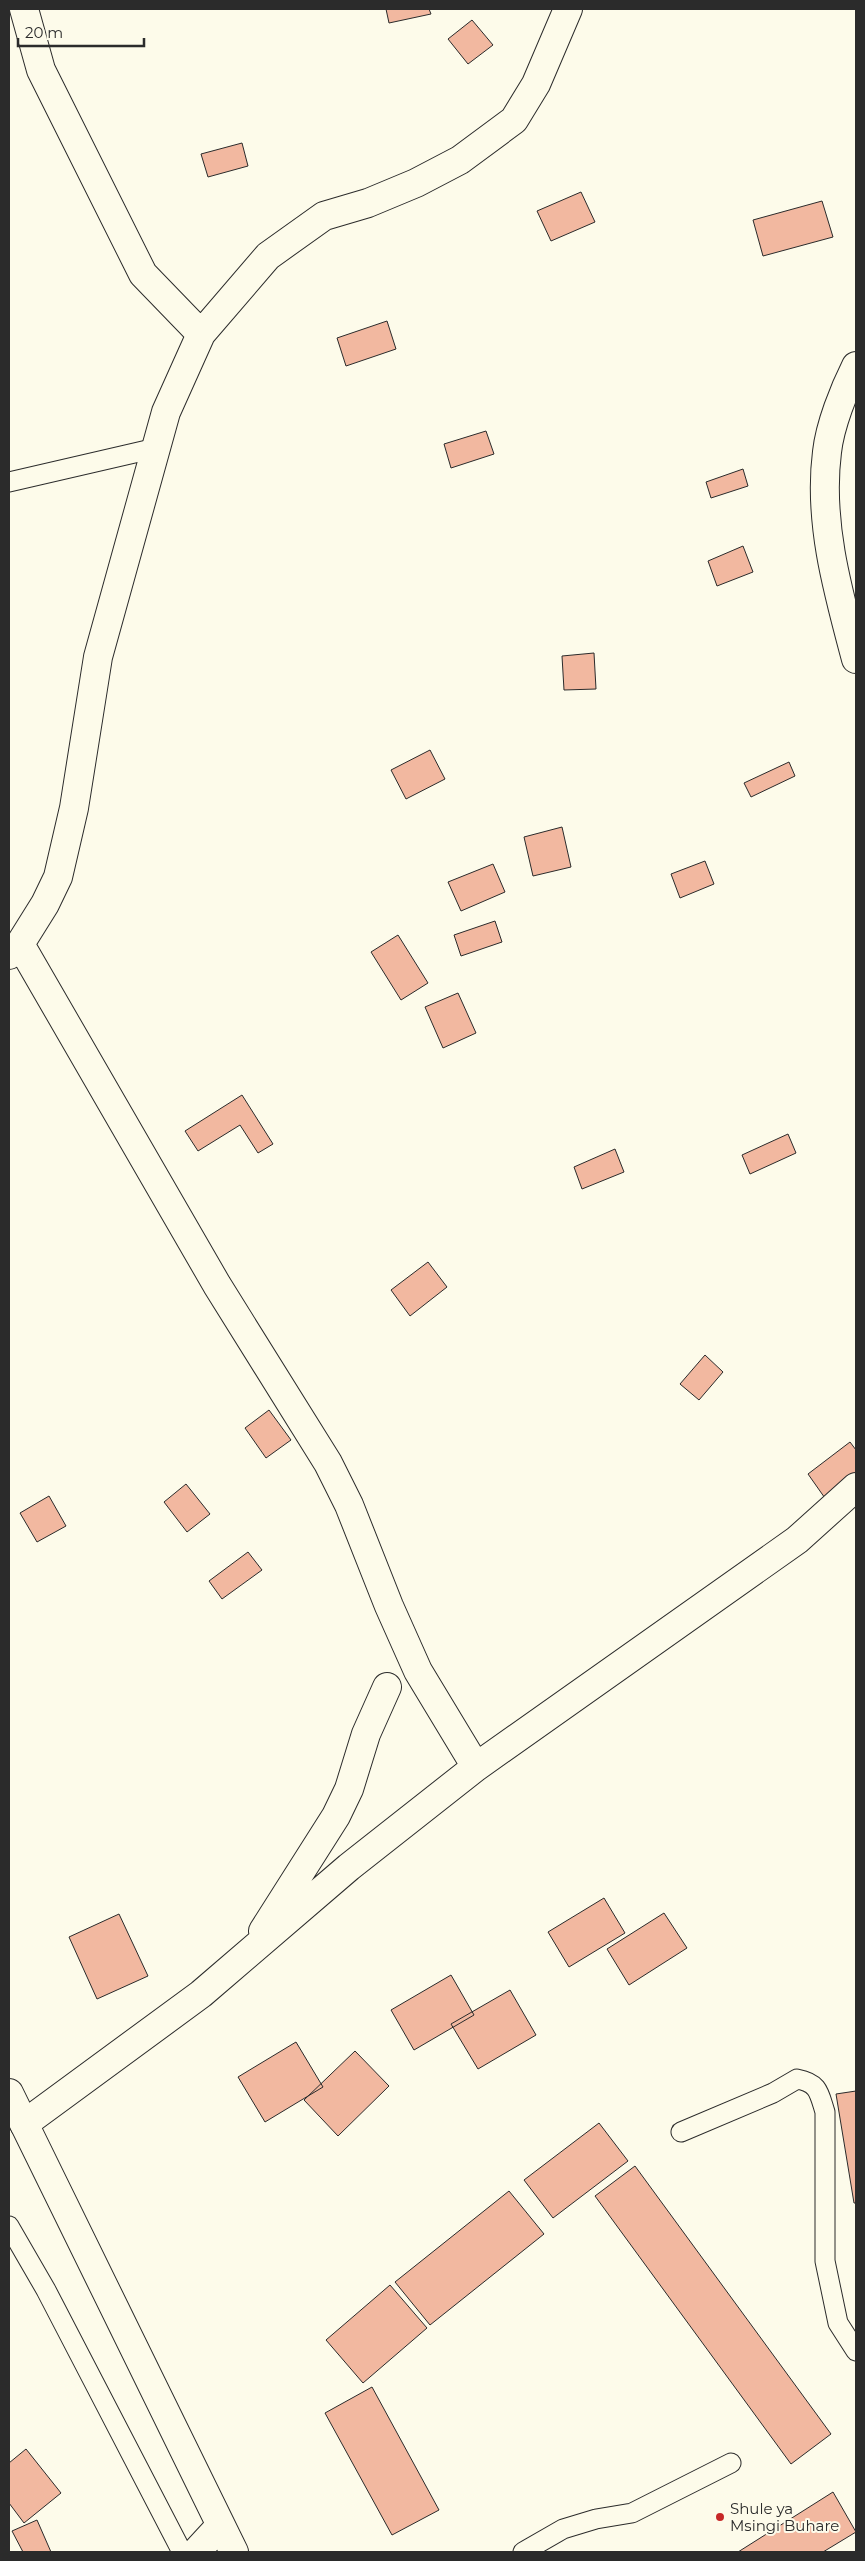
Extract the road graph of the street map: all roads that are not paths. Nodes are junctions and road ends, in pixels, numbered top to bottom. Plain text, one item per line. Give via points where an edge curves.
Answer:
1 (24, 9) edge
2 (568, 9) edge
3 (201, 334) junction
4 (856, 366) edge
5 (156, 448) junction
6 (9, 482) edge
7 (856, 659) edge
8 (14, 950) edge
9 (856, 1488) edge
10 (387, 1687) dead end
11 (476, 1767) junction
12 (250, 1952) junction
13 (9, 2093) edge
14 (24, 2124) junction
15 (681, 2132) dead end
16 (9, 2226) edge
17 (856, 2351) edge
18 (731, 2463) dead end
19 (220, 2526) junction
20 (182, 2552) edge
21 (196, 2552) edge
22 (234, 2552) edge
23 (523, 2552) edge

1 - 3 street via 41,70 143,274
2 - 3 street via 536,84 514,120 460,160 416,183 368,203 324,216 268,256
3 - 5 street via 166,412
4 - 7 street via 845,388 827,451 826,518 837,588
5 - 6 lane
5 - 8 street via 98,657 74,808 58,877 45,904
8 - 11 street via 328,1463 349,1505 418,1671
9 - 11 street via 797,1540
10 - 12 street via 336,1816
11 - 12 street via 349,1867
12 - 14 street via 201,1994
13 - 14 street
14 - 19 street
15 - 17 lane via 798,2079 810,2081 818,2091 825,2112 825,2261 838,2323
16 - 20 lane via 46,2290
18 - 23 lane via 632,2512 563,2529
19 - 21 street
19 - 22 street

